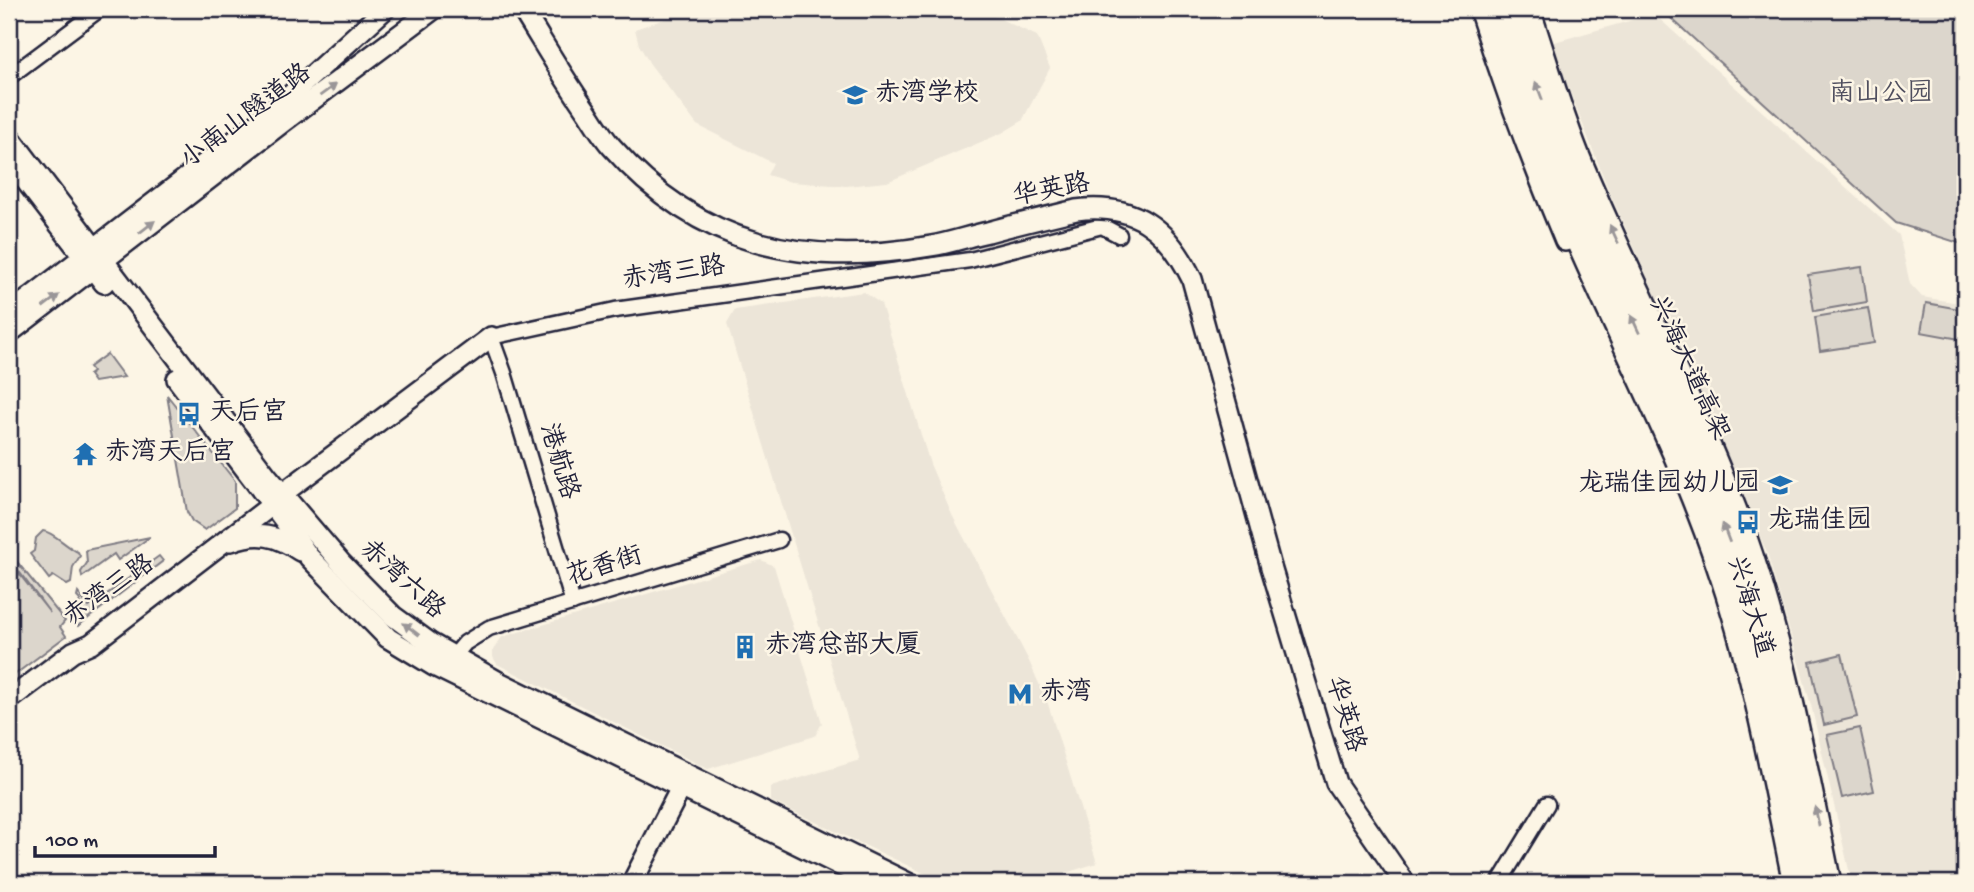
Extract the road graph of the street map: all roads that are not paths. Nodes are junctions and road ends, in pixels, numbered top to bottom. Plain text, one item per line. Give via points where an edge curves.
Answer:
1 (100, 9) edge
2 (385, 9) edge
3 (434, 9) edge
4 (522, 9) edge
5 (1479, 9) edge
6 (1491, 9) edge
7 (1510, 9) edge
8 (1530, 9) edge
9 (9, 77) edge
10 (9, 136) edge
11 (9, 159) edge
12 (1119, 234) dead end
13 (93, 259) junction
14 (9, 314) edge
15 (9, 333) edge
16 (491, 337) junction
17 (274, 499) junction
18 (779, 540) dead end
19 (220, 544) junction
20 (309, 557) junction
21 (573, 603) junction
22 (73, 652) junction
23 (454, 656) junction
24 (9, 700) edge
25 (685, 782) junction
26 (1547, 804) dead end
27 (632, 883) edge
28 (876, 883) edge
29 (908, 883) edge
30 (1405, 883) edge
31 (1499, 883) edge
32 (1787, 883) edge
33 (1795, 883) edge
34 (1815, 883) edge
35 (1830, 883) edge

1 - 9 street
2 - 13 street, 小南山隧道路 via 272,113
13 -> 3 street, 小南山隧道路
4 - 30 street, 华英路, bridge via 611,146 641,176 701,221 766,246 849,256 897,251 1097,207 1116,209 1151,224 1172,245 1192,279 1336,783
5 - 32 street, 兴海大道 via 1540,181 1648,415 1724,607 1756,729
6 - 33 main road, 兴海大道高架 via 1546,163 1682,469 1718,564 1755,688
34 -> 7 main road, 兴海大道高架 via 1764,648 1729,539 1698,458 1584,209
35 -> 8 street, 兴海大道 via 1780,650 1737,509 1582,160
10 - 13 street, 赤湾六路
11 - 13 street, 赤湾六路
12 - 16 street, 赤湾三路 via 1102,226 970,260 615,310
13 - 14 street
15 -> 13 street
13 - 17 street, 赤湾六路
16 - 17 street, 赤湾三路
16 - 21 street, 港航路
17 - 19 street, 赤湾三路
17 - 20 street, 赤湾六路
17 - 22 street, 赤湾三路 via 86,636
23 -> 17 street, 赤湾六路 via 409,628 374,598
18 - 21 street, 花香街
19 - 20 street via 268,535
19 - 22 street, 赤湾三路 via 91,644
20 - 25 street, 赤湾六路 via 404,649
21 - 23 street, 花香街 via 489,628
22 - 24 street
23 - 25 street, 赤湾六路
25 - 27 street
25 - 28 street, 赤湾六路
25 - 29 street, 赤湾六路
26 - 31 street

